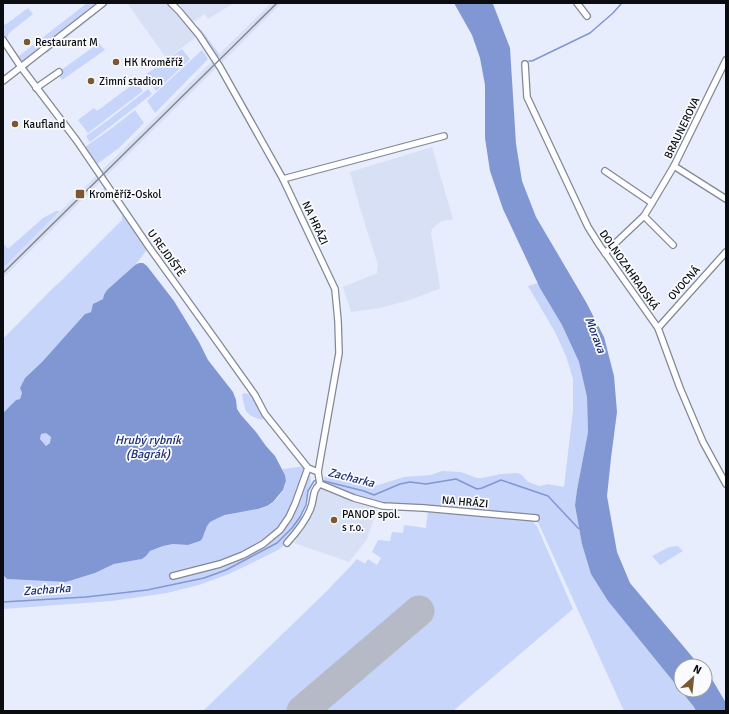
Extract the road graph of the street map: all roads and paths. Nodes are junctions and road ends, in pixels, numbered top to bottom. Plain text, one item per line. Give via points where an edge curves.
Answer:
1 (103, 3) edge
2 (170, 3) edge
3 (577, 3) edge
4 (587, 16) dead end
5 (3, 40) edge
6 (726, 60) edge
7 (525, 64) dead end
8 (21, 67) junction
9 (59, 72) dead end
10 (3, 81) edge
11 (36, 88) junction
12 (444, 136) dead end
13 (674, 166) junction
14 (605, 171) dead end
15 (283, 179) junction
16 (726, 199) edge
17 (652, 203) junction
18 (644, 216) junction
19 (673, 245) dead end
20 (726, 252) edge
21 (605, 253) junction
22 (658, 328) junction
23 (308, 468) junction
24 (319, 474) junction
25 (320, 483) junction
26 (726, 484) edge
27 (536, 518) dead end
28 (286, 543) dead end
29 (173, 576) dead end

1 - 8 street
2 - 15 street, NA HRÁZI via 199,35 217,62
3 - 4 street
5 - 8 street, U REJDIŠTĚ
6 - 13 street, BRAUNEROVA
7 - 21 street, DOLNOZAHRADSKÁ via 527,98 588,227
8 - 10 street
8 - 11 street, U REJDIŠTĚ
9 - 11 street
11 - 23 street, U REJDIŠTĚ via 77,142 255,395 265,414
12 - 15 street
13 - 16 street
13 - 17 street, BRAUNEROVA
14 - 17 street
15 - 24 street, NA HRÁZI via 335,288 339,353
17 - 18 street, BRAUNEROVA
18 - 19 street
18 - 21 street, BRAUNEROVA
20 - 22 street, OVOCNÁ
21 - 22 street, DOLNOZAHRADSKÁ
22 - 26 street, DOLNOZAHRADSKÁ via 703,442
23 - 24 street, U REJDIŠTĚ
23 - 29 street via 289,517 280,530 263,544 220,564
24 - 25 street, NA HRÁZI
25 - 27 street, NA HRÁZI via 354,498 383,506
25 - 28 street via 314,490 310,509

